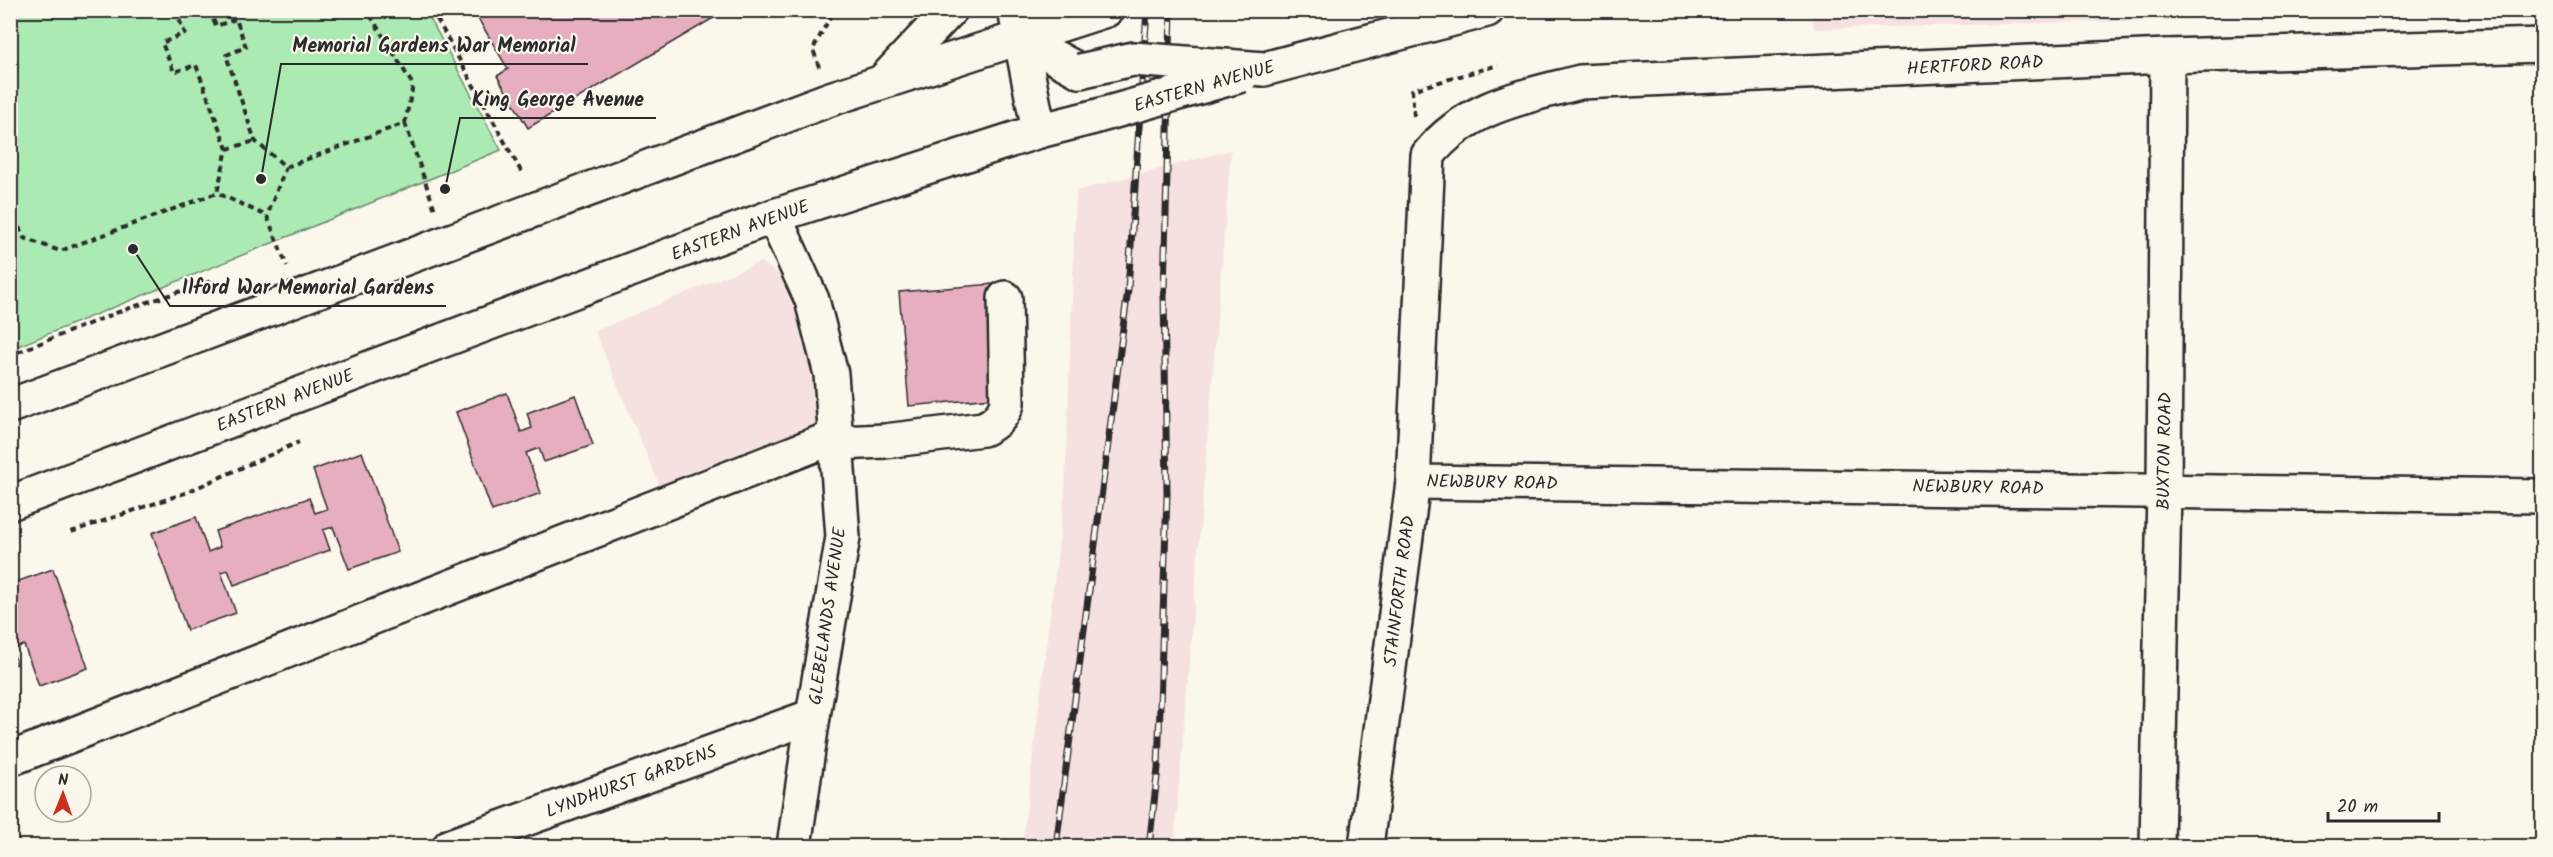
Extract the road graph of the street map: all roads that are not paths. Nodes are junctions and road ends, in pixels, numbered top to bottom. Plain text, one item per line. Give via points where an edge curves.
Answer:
1 (950, 10) edge
2 (1106, 10) edge
3 (1471, 13) edge
4 (1018, 25) edge
5 (2542, 45) edge
6 (2167, 56) junction
7 (1264, 69) junction
8 (882, 83) junction
9 (1039, 131) junction
10 (1428, 155) joint
11 (774, 216) junction
12 (1005, 298) dead end
13 (10, 406) edge
14 (837, 440) junction
15 (1413, 482) junction
16 (2164, 489) junction
17 (2542, 495) edge
18 (10, 503) edge
19 (813, 716) junction
20 (10, 759) edge
21 (450, 846) edge
22 (794, 846) edge
23 (1366, 846) edge
24 (2157, 846) edge

1 - 8 main road
2 - 4 main road
3 - 7 main road, EASTERN AVENUE
4 - 7 main road, bridge via 1080,71 1133,59
4 - 8 main road
4 - 9 main road
5 - 6 main road, HERTFORD ROAD
6 - 10 main road, HERTFORD ROAD via 1581,82 1505,101 1458,125
6 - 16 main road, BUXTON ROAD
7 - 9 main road, EASTERN AVENUE, bridge
8 - 13 main road via 637,170
9 - 11 main road, EASTERN AVENUE
10 - 15 main road, STAINFORTH ROAD
11 - 14 main road, GLEBELANDS AVENUE via 812,300 831,374
11 - 18 main road, EASTERN AVENUE
12 - 14 main road via 1007,404 996,423 984,429 885,441
14 - 19 main road, GLEBELANDS AVENUE via 843,537
14 - 20 main road
15 - 16 main road, NEWBURY ROAD
15 - 23 main road, STAINFORTH ROAD
16 - 17 main road, NEWBURY ROAD
16 - 24 main road, BUXTON ROAD
19 - 21 main road, LYNDHURST GARDENS
19 - 22 main road, GLEBELANDS AVENUE

